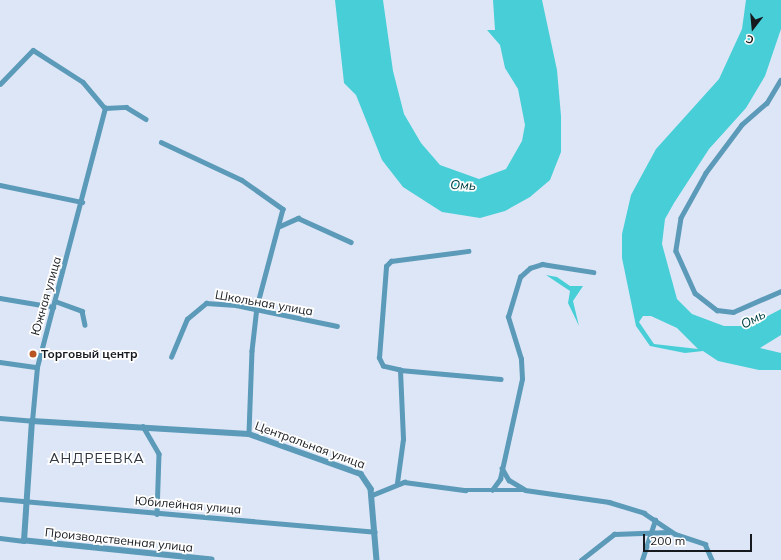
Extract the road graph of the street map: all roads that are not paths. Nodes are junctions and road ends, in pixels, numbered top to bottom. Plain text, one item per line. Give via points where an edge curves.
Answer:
1 (781, 80) edge
2 (0, 84) edge
3 (105, 108) junction
4 (146, 119) dead end
5 (161, 142) dead end
6 (0, 185) edge
7 (82, 202) junction
8 (279, 227) junction
9 (351, 242) dead end
10 (468, 251) dead end
11 (593, 272) dead end
12 (781, 291) edge
13 (0, 298) edge
14 (55, 301) junction
15 (53, 307) junction
16 (257, 310) junction
17 (85, 325) dead end
18 (337, 326) dead end
19 (171, 357) dead end
20 (0, 362) edge
21 (37, 367) junction
22 (400, 370) junction
23 (501, 379) dead end
24 (0, 418) edge
25 (32, 421) junction
26 (143, 426) junction
27 (249, 434) junction
28 (501, 466) junction
29 (397, 483) junction
30 (492, 490) junction
31 (526, 490) junction
32 (372, 495) junction
33 (0, 499) edge
34 (27, 501) junction
35 (157, 514) junction
36 (655, 520) junction
37 (651, 531) junction
38 (375, 532) junction
39 (675, 534) junction
40 (0, 538) edge
41 (24, 541) junction
42 (212, 560) edge
43 (377, 560) edge
44 (581, 560) edge
45 (642, 560) edge
46 (712, 560) edge

1 - 12 street via 767,103 742,125 706,173 680,218 676,245 679,262 691,285 702,301 717,310 733,312
2 - 3 street via 33,50 83,82
3 - 4 street via 126,107
3 - 7 street, Южная улица
5 - 8 street via 242,180 278,203 284,214
6 - 7 street
7 - 14 street, Южная улица
8 - 9 street via 298,218
8 - 16 street
10 - 22 street via 391,261 383,277 379,358 383,366
11 - 28 street via 542,264 530,268 520,277 508,317 521,359 522,379
13 - 15 street
14 - 15 street, Южная улица
14 - 17 street via 82,311
15 - 21 street, Южная улица
16 - 18 street, Школьная улица
16 - 19 street, Школьная улица via 221,303 202,305 187,319
16 - 27 street via 252,351
20 - 21 street
21 - 25 street, Южная улица
22 - 23 street
22 - 29 street via 403,439
24 - 25 street, Центральная улица
25 - 26 street, Центральная улица
25 - 34 street, Южная улица
26 - 27 street, Центральная улица
26 - 35 street via 159,454
27 - 32 street, Центральная улица via 361,474 368,481
28 - 30 street via 499,482
28 - 31 street via 508,480
29 - 30 street
29 - 32 street
30 - 31 street
31 - 36 street via 608,502 644,512
32 - 38 street, Центральная улица
33 - 34 street, Юбилейная улица
34 - 35 street, Юбилейная улица
34 - 41 street, Южная улица
35 - 38 street, Юбилейная улица
36 - 37 street
36 - 39 street
37 - 39 street
37 - 44 street via 610,536
37 - 45 street
38 - 43 street, Центральная улица
39 - 46 street via 705,544
40 - 41 street
41 - 42 street, Производственная улица

